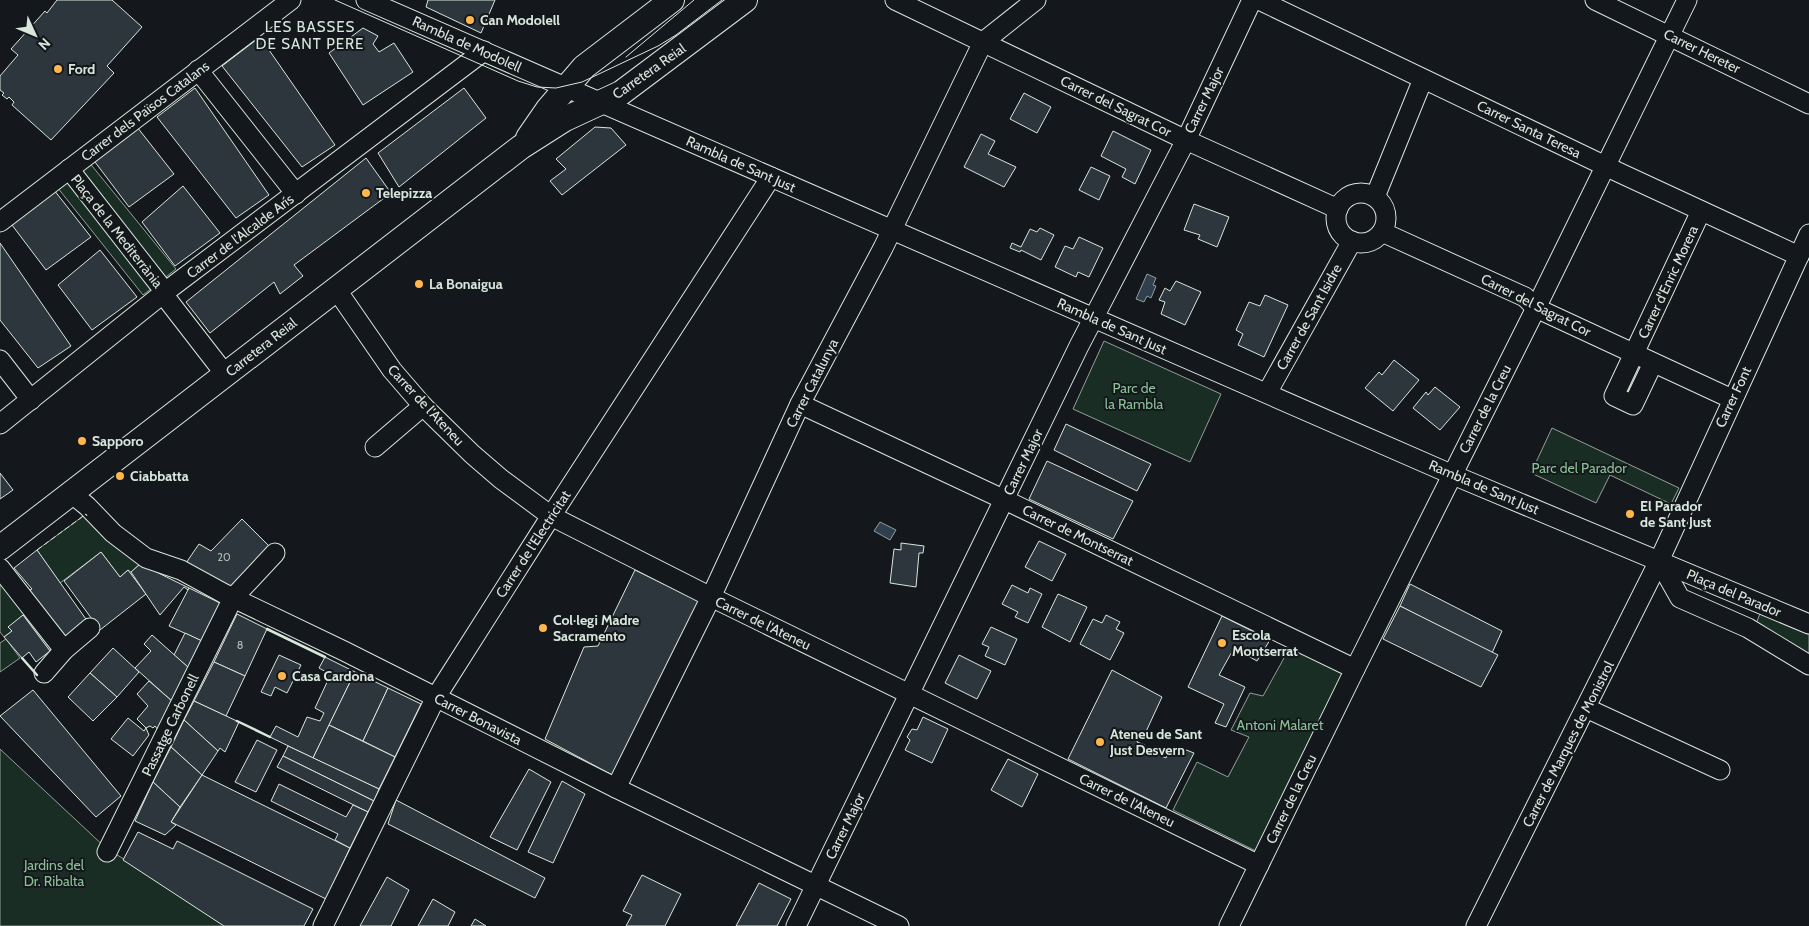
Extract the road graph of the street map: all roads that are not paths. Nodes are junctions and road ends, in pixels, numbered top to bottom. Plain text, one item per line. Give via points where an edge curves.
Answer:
1 (366, 0) edge
2 (672, 0) edge
3 (745, 0) edge
4 (895, 0) edge
5 (1036, 0) edge
6 (1252, 0) edge
7 (1259, 0) edge
8 (1595, 0) edge
9 (1687, 0) edge
10 (278, 2) edge
11 (1670, 36) junction
12 (983, 42) junction
13 (484, 52) junction
14 (198, 70) junction
15 (1424, 79) junction
16 (568, 87) junction
17 (602, 103) junction
18 (1809, 104) edge
19 (1186, 140) junction
20 (522, 147) junction
21 (1605, 166) junction
22 (69, 169) junction
23 (771, 177) junction
24 (296, 194) junction
25 (1375, 197) junction
26 (1338, 209) junction
27 (1701, 211) junction
28 (0, 222) edge
29 (892, 230) junction
30 (1382, 232) junction
31 (1809, 234) edge
32 (1352, 241) junction
33 (1799, 256) junction
34 (336, 289) junction
35 (164, 293) junction
36 (1536, 308) junction
37 (1095, 318) junction
38 (1635, 354) junction
39 (0, 360) edge
40 (1653, 363) junction
41 (225, 374) junction
42 (1267, 393) junction
43 (1732, 399) junction
44 (31, 400) junction
45 (800, 404) junction
46 (423, 406) junction
47 (0, 424) edge
48 (375, 447) dead end
49 (1452, 475) junction
50 (71, 493) junction
51 (1005, 500) junction
52 (551, 516) junction
53 (0, 548) edge
54 (275, 553) dead end
55 (1658, 561) junction
56 (0, 568) edge
57 (711, 597) junction
58 (233, 598) junction
59 (1748, 599) junction
60 (1809, 624) edge
61 (90, 628) dead end
62 (1748, 628) junction
63 (64, 650) junction
64 (1809, 665) edge
65 (1355, 669) junction
66 (44, 674) dead end
67 (910, 694) junction
68 (436, 698) junction
69 (1586, 708) junction
70 (1720, 770) dead end
71 (616, 788) junction
72 (107, 852) dead end
73 (1259, 865) junction
74 (816, 885) junction
75 (322, 926) edge
76 (796, 926) edge
77 (900, 926) edge
78 (1229, 926) edge
79 (1476, 926) edge

1 - 13 street, Rambla de Modolell
2 - 16 main road, Carretera Reial via 584,67
3 - 17 main road, Carretera Reial via 621,93
4 - 12 street, Carrer del Sagrat Cor
5 - 12 street, Carrer Catalunya
6 - 19 street, Carrer Major
7 - 15 street, Carrer Santa Teresa
8 - 11 street, Carrer Hereter
9 - 11 street, Carrer de la Creu
10 - 14 street, Carrer dels Països Catalans
11 - 18 street, Carrer Hereter
11 - 21 street, Carrer de la Creu
12 - 19 street, Carrer del Sagrat Cor
12 - 29 street, Carrer Catalunya
13 - 16 street, Rambla de Modolell
13 - 24 street, Carrer de l'Alcalde Arís
14 - 22 street, Carrer dels Països Catalans
14 - 24 street
15 - 21 street, Carrer Santa Teresa
15 - 25 street
16 - 17 street, Rambla de Sant Just
16 - 20 main road, Carretera Reial
17 - 20 main road, Carretera Reial via 565,119
17 - 23 street, Rambla de Sant Just
19 - 26 street, Carrer del Sagrat Cor
19 - 37 street, Carrer Major
20 - 34 main road, Carretera Reial
21 - 27 street, Carrer Santa Teresa
21 - 36 street, Carrer de la Creu
22 - 28 street, Carrer dels Països Catalans
22 - 35 street, Plaça de la Mediterrània
23 - 29 street, Rambla de Sant Just
23 - 52 street, Carrer de l'Electricitat
24 - 35 street, Carrer de l'Alcalde Arís
25 - 26 street via 1353,194
25 - 30 street via 1386,213
26 - 32 street via 1338,228
27 - 33 street, Carrer Santa Teresa
27 - 38 street, Carrer d'Enric Morera
29 - 37 street, Rambla de Sant Just
29 - 45 street, Carrer Catalunya
30 - 32 street via 1368,242
30 - 36 street, Carrer del Sagrat Cor via 1525,297
31 - 33 street, Carrer Font
32 - 42 street, Carrer de Sant Isidre
33 - 43 street, Carrer Font
34 - 41 main road, Carretera Reial
34 - 46 street, Carrer de l'Ateneu via 392,370
35 - 41 street, Plaça de la Mediterrània
35 - 44 street, Carrer de l'Alcalde Arís
36 - 38 street, Carrer del Sagrat Cor
36 - 49 street, Carrer de la Creu
37 - 42 street, Rambla de Sant Just
37 - 51 street, Carrer Major
38 - 40 street, Carrer del Sagrat Cor
38 - 40 street via 1614,396 1633,405
39 - 44 street
40 - 43 street, Carrer del Sagrat Cor
41 - 50 main road, Carretera Reial
42 - 49 street, Rambla de Sant Just
43 - 55 street, Carrer Font
44 - 47 street, Carrer de l'Alcalde Arís
45 - 51 street, Carrer de Montserrat
45 - 57 street, Carrer Catalunya
46 - 48 street
46 - 52 street, Carrer de l'Ateneu via 501,479
49 - 55 street, Rambla de Sant Just
49 - 65 street, Carrer de la Creu
50 - 53 main road, Carretera Reial
50 - 58 street, Carrer Bonavista via 113,533 146,558 181,570
51 - 65 street, Carrer de Montserrat
51 - 67 street, Carrer Major
52 - 57 street, Carrer de l'Ateneu
52 - 68 street, Carrer de l'Electricitat
54 - 58 street, Passatge Carbonell
55 - 59 street, Plaça del Parador
55 - 62 street via 1680,598
55 - 69 street, Carrer de Marques de Monistrol
56 - 63 street
57 - 67 street, Carrer de l'Ateneu
57 - 71 street, Carrer Catalunya
58 - 68 street, Carrer Bonavista
58 - 72 street, Passatge Carbonell
59 - 60 street, Plaça del Parador
59 - 62 street
61 - 63 street
62 - 64 street
63 - 66 street
65 - 73 street, Carrer de la Creu
67 - 73 street, Carrer de l'Ateneu
67 - 74 street, Carrer Major
68 - 71 street, Carrer Bonavista
68 - 75 street, Carrer de l'Electricitat
69 - 70 street
69 - 79 street, Carrer de Marques de Monistrol
71 - 74 street, Carrer Bonavista
73 - 78 street, Carrer de la Creu
74 - 76 street, Carrer Major
74 - 77 street, Carrer Bonavista

